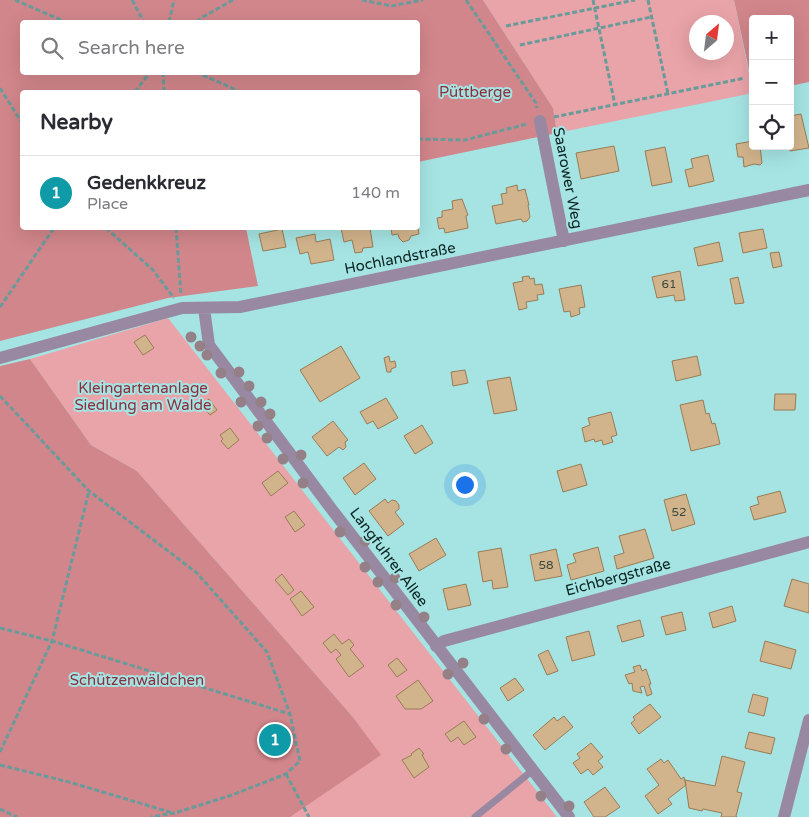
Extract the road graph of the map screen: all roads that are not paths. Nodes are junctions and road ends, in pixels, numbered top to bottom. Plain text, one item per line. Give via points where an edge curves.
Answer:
1 (540, 121) road end
2 (809, 190) edge
3 (564, 241) junction
4 (204, 308) junction
5 (0, 358) edge
6 (809, 542) edge
7 (436, 646) junction
8 (809, 720) edge
9 (533, 770) junction
10 (475, 817) edge
11 (569, 817) edge
12 (784, 817) edge

1 - 3 street, Saarower Weg
2 - 3 street, Hochlandstraße
3 - 4 street, Hochlandstraße via 240,307
4 - 5 street, Hochlandstraße via 182,308
4 - 7 street, Langfuhrer Allee via 208,344
6 - 7 street, Eichbergstraße via 444,641
7 - 9 street, Langfuhrer Allee
8 - 12 street
9 - 10 lane
9 - 11 street, Langfuhrer Allee

